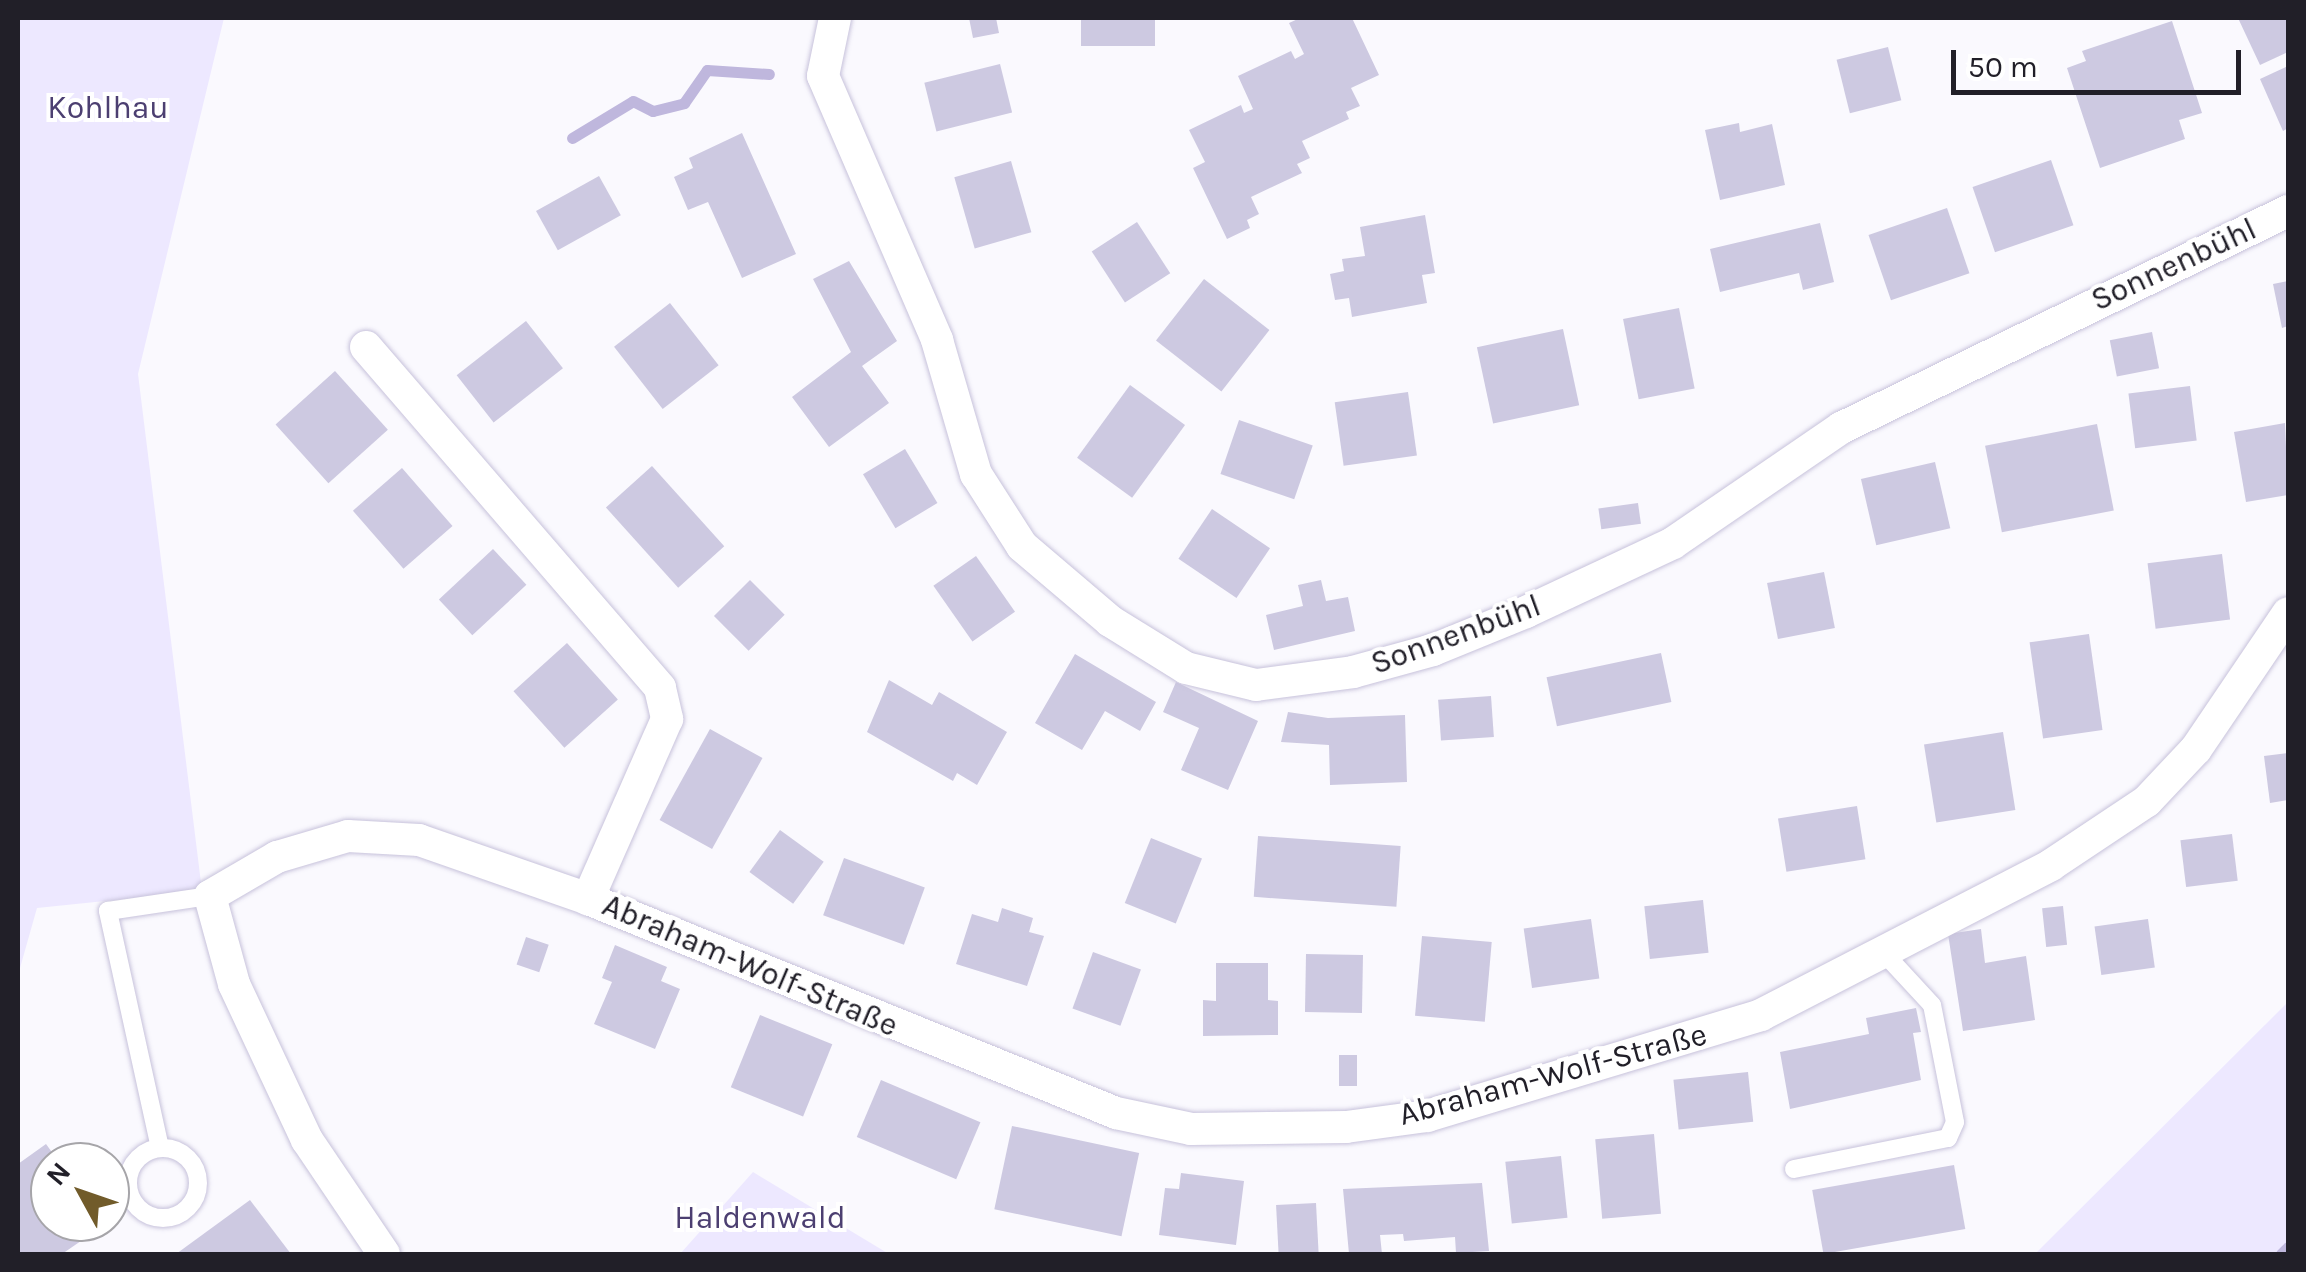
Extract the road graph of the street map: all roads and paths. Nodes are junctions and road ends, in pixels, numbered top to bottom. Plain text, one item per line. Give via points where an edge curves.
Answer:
1 (834, 18) edge
2 (2288, 212) edge
3 (366, 347) dead end
4 (2288, 613) edge
5 (210, 896) junction
6 (588, 899) junction
7 (1882, 952) junction
8 (160, 1148) junction
9 (1794, 1170) dead end
10 (384, 1254) edge

1 - 2 street, Sonnenbühl via 823,76 936,340 985,488 1022,546 1110,620 1186,668 1256,685 1353,672 1417,654 1542,604 1673,543 1841,428
3 - 6 street, Abraham-Wolf-Straße via 660,688 668,720
4 - 7 street, Abraham-Wolf-Straße via 2246,684 2147,801 2051,865
5 - 6 street, Abraham-Wolf-Straße via 277,857 348,836 419,840
5 - 8 lane via 108,910
5 - 10 street via 234,984 262,1050 307,1140
6 - 7 street, Abraham-Wolf-Straße via 1040,1086 1116,1113 1191,1128 1346,1127 1427,1116 1761,1015
7 - 9 lane via 1932,1004 1955,1122 1948,1138
8 - 8 lane via 186,1156 199,1180 190,1206 166,1218 140,1210 128,1186 136,1160

